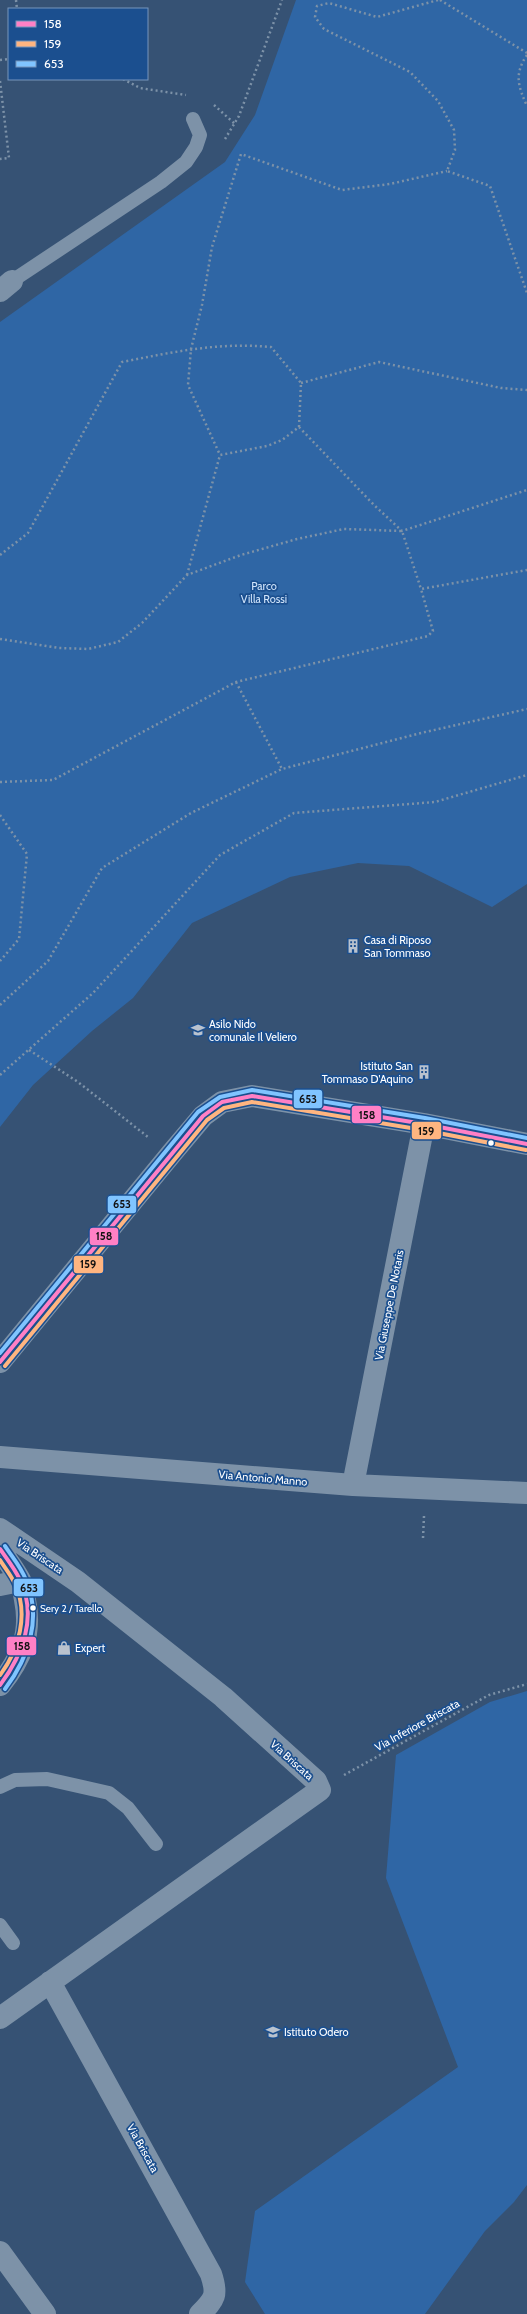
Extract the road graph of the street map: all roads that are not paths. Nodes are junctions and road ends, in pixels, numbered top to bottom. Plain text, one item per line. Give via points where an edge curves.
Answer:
1 (193, 119) dead end
2 (6, 286) edge
3 (424, 1124) junction
4 (527, 1144) edge
5 (0, 1362) edge
6 (0, 1457) edge
7 (354, 1485) junction
8 (527, 1493) edge
9 (0, 1529) edge
10 (0, 1548) edge
11 (10, 1583) edge
12 (0, 1684) edge
13 (0, 1787) edge
14 (156, 1844) dead end
15 (0, 1925) edge
16 (13, 1943) dead end
17 (50, 1982) junction
18 (1, 2014) edge
19 (0, 2252) edge
20 (45, 2314) edge
21 (200, 2314) edge

1 - 2 lane via 200,135 186,162 161,182
3 - 4 street
3 - 5 street via 252,1096 222,1102 203,1116
3 - 7 street, Via Giuseppe De Notaris
6 - 7 street, Via Antonio Manno
7 - 8 street, Via Antonio Manno
9 - 17 street, Via Briscata via 78,1582 223,1697 316,1781 320,1790
10 - 11 street
11 - 12 street via 28,1616 27,1635 22,1651
13 - 14 lane via 15,1780 47,1779 109,1793 128,1808
15 - 16 lane
17 - 18 street, Via Briscata
17 - 21 street, Via Briscata via 212,2274 216,2286 215,2296
19 - 20 street

